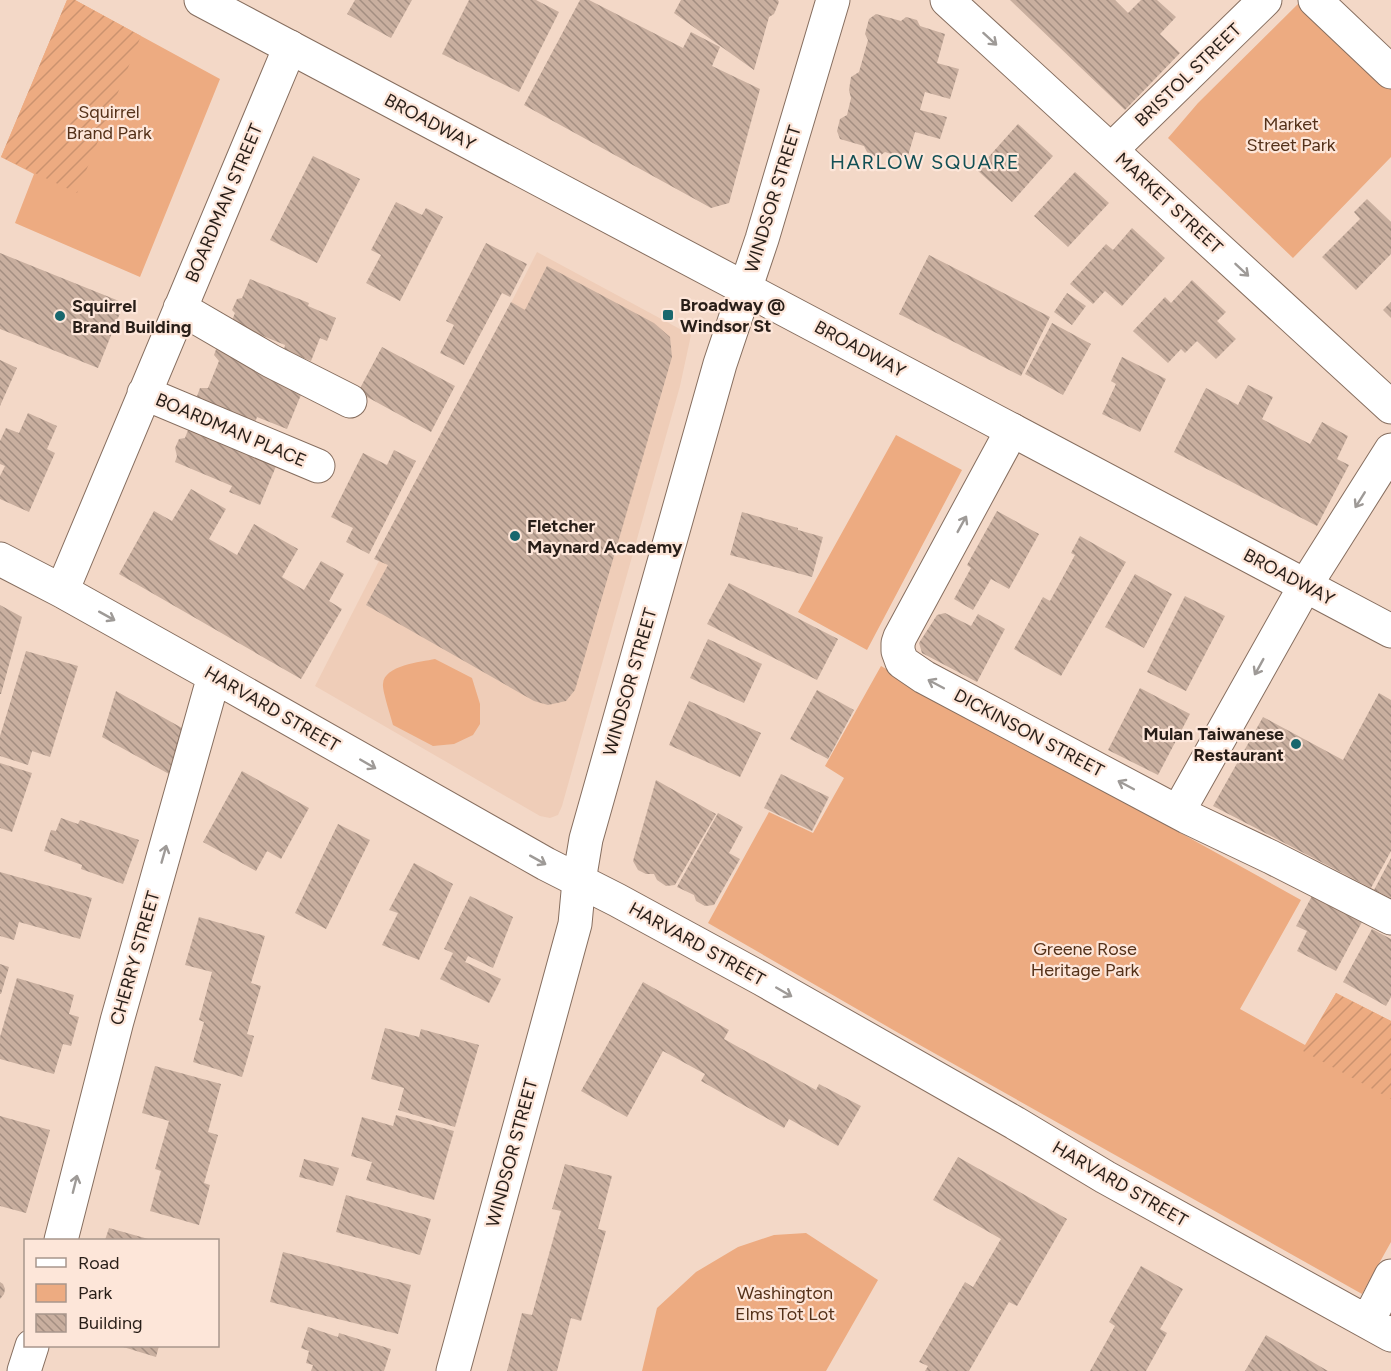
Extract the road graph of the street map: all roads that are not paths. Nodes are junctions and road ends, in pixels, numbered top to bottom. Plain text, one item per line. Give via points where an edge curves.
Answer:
1 (201, 0) edge
2 (833, 0) edge
3 (947, 0) edge
4 (1265, 0) edge
5 (1315, 0) edge
6 (290, 47) junction
7 (1391, 72) edge
8 (1111, 150) junction
9 (746, 289) junction
10 (180, 308) junction
11 (144, 393) junction
12 (350, 401) dead end
13 (1391, 407) edge
14 (1012, 430) junction
15 (1391, 450) edge
16 (318, 466) dead end
17 (0, 559) edge
18 (1305, 586) junction
19 (62, 591) junction
20 (1391, 631) edge
21 (214, 676) junction
22 (1178, 812) junction
23 (579, 881) junction
24 (1391, 918) edge
25 (61, 1239) edge
26 (1391, 1276) edge
27 (1379, 1328) edge
28 (32, 1347) edge
29 (24, 1371) edge
30 (453, 1371) edge

1 - 6 street, BROADWAY
2 - 9 street, WINDSOR STREET
3 -> 8 street, MARKET STREET
4 - 8 street, BRISTOL STREET
5 - 7 street
6 - 9 street, BROADWAY
6 - 10 street, BOARDMAN STREET
8 -> 13 street, MARKET STREET
9 - 14 street, BROADWAY
9 - 23 street, WINDSOR STREET via 720,364 651,606 586,839
10 - 11 street, BOARDMAN STREET
10 - 12 street
11 - 16 street, BOARDMAN PLACE
11 - 19 street, BOARDMAN STREET
14 - 18 street, BROADWAY
22 -> 14 street, DICKINSON STREET via 924,677 900,659 900,637
15 -> 18 street
17 - 19 street, HARVARD STREET
18 - 20 street, BROADWAY
18 -> 22 street
19 -> 21 street, HARVARD STREET
21 -> 23 street, HARVARD STREET
25 -> 21 street, CHERRY STREET via 117,1021
22 - 24 street, DICKINSON STREET
23 -> 27 street, HARVARD STREET via 762,979
23 - 30 street, WINDSOR STREET via 575,924
26 - 27 street
28 - 29 street

